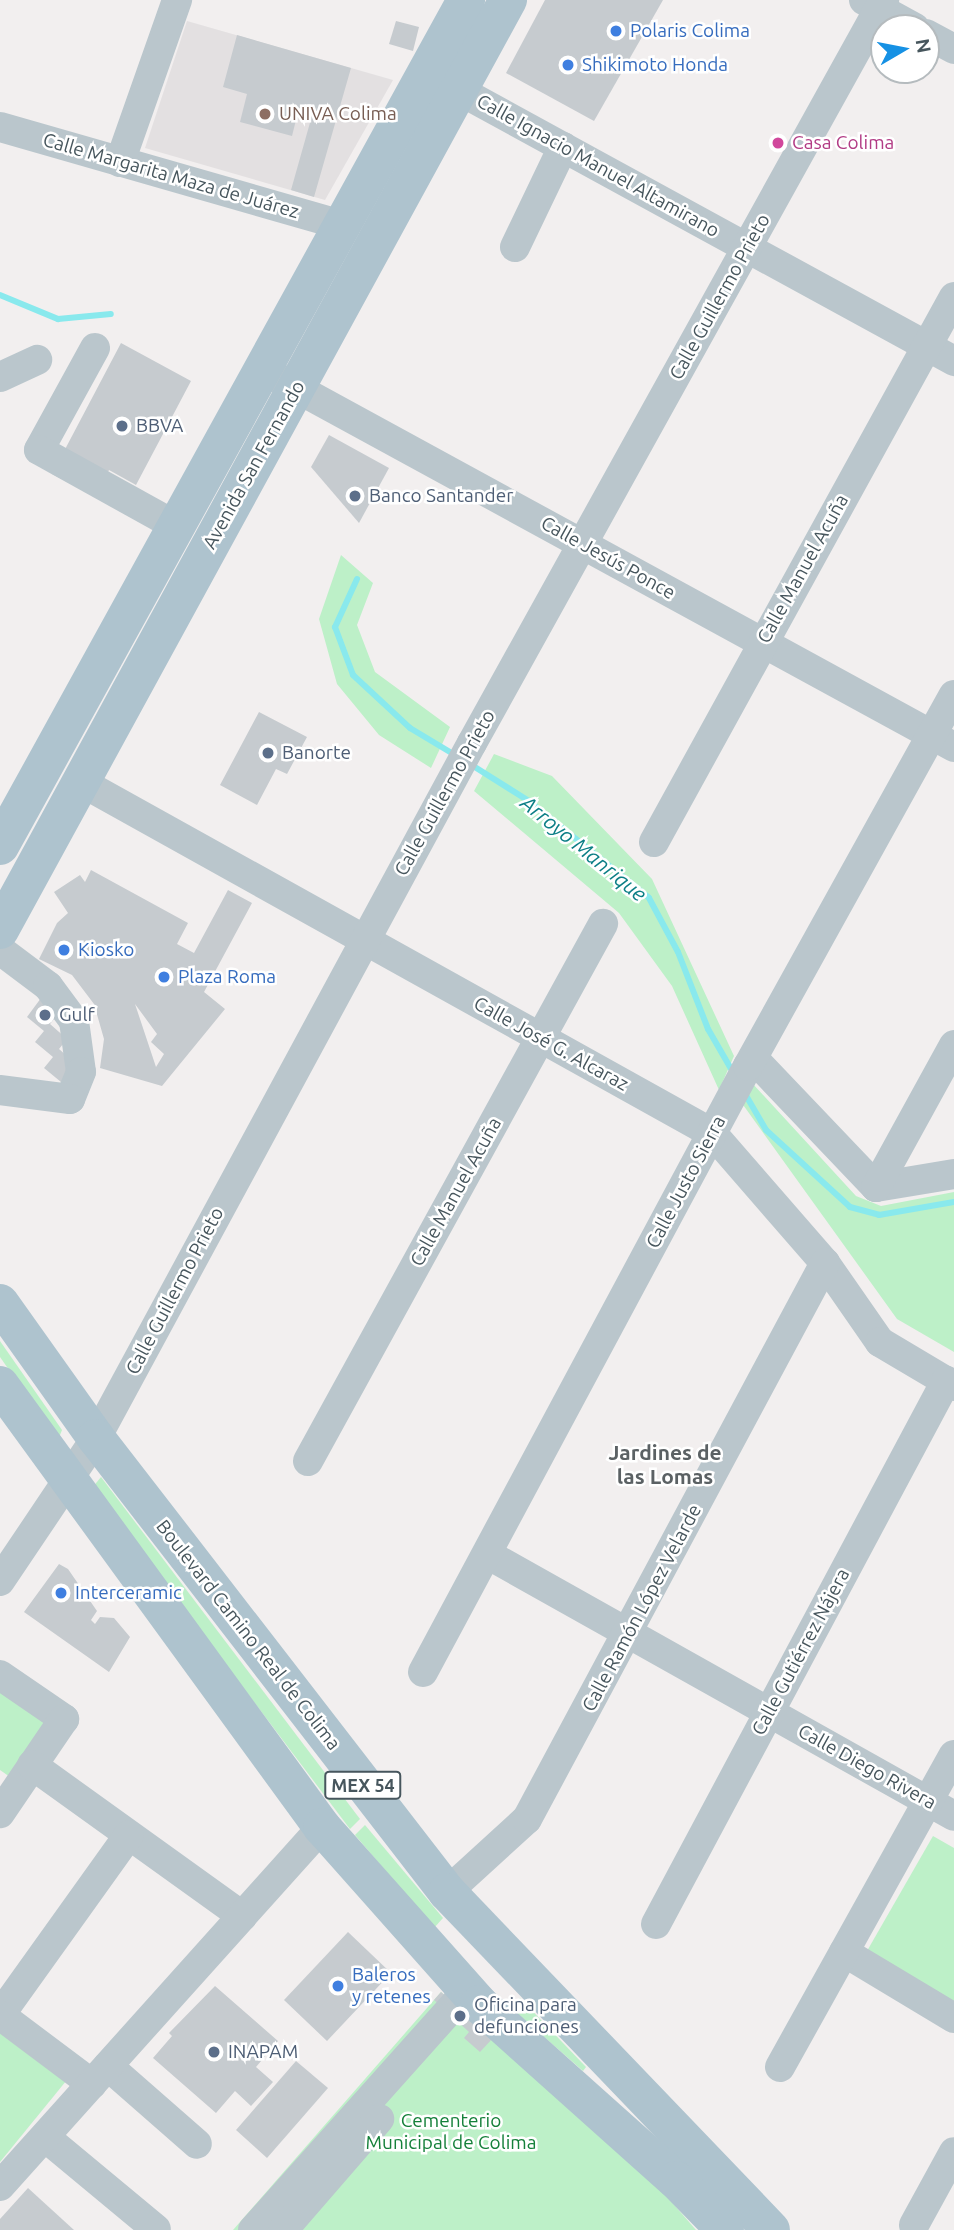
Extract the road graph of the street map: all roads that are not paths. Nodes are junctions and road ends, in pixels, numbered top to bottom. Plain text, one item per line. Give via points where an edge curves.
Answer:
1 (177, 0) edge
2 (508, 0) edge
3 (876, 3) edge
4 (893, 14) edge
5 (462, 20) edge
6 (442, 81) junction
7 (0, 127) edge
8 (563, 147) junction
9 (120, 162) junction
10 (342, 225) junction
11 (515, 247) dead end
12 (747, 248) junction
13 (954, 297) edge
14 (926, 346) junction
15 (95, 348) dead end
16 (37, 360) dead end
17 (954, 361) edge
18 (262, 369) junction
19 (0, 377) edge
20 (296, 388) junction
21 (176, 526) junction
22 (582, 544) junction
23 (113, 640) junction
24 (763, 642) junction
25 (149, 657) junction
26 (954, 695) edge
27 (943, 741) edge
28 (81, 782) junction
29 (654, 842) dead end
30 (0, 846) edge
31 (603, 924) dead end
32 (0, 930) edge
33 (367, 938) junction
34 (0, 950) edge
35 (540, 1039) junction
36 (954, 1045) edge
37 (750, 1062) junction
38 (0, 1090) edge
39 (717, 1123) junction
40 (954, 1174) edge
41 (876, 1187) junction
42 (825, 1263) junction
43 (0, 1303) edge
44 (950, 1383) edge
45 (0, 1385) edge
46 (96, 1438) junction
47 (308, 1461) dead end
48 (68, 1480) junction
49 (486, 1554) junction
50 (0, 1581) edge
51 (629, 1634) junction
52 (423, 1672) dead end
53 (0, 1675) edge
54 (769, 1712) junction
55 (954, 1755) edge
56 (32, 1765) junction
57 (928, 1802) junction
58 (0, 1813) edge
59 (954, 1816) edge
60 (322, 1827) junction
61 (129, 1835) junction
62 (447, 1892) junction
63 (242, 1916) junction
64 (656, 1924) dead end
65 (478, 1926) junction
66 (844, 1952) junction
67 (436, 1954) junction
68 (523, 1974) junction
69 (479, 2002) junction
70 (0, 2015) edge
71 (954, 2018) edge
72 (780, 2067) dead end
73 (100, 2075) junction
74 (44, 2137) junction
75 (197, 2144) dead end
76 (954, 2152) edge
77 (0, 2186) edge
78 (914, 2225) dead end
79 (275, 2226) edge
80 (156, 2229) edge
81 (725, 2230) edge
82 (771, 2230) edge

1 - 9 street
2 - 5 main road, Avenida San Fernando
3 - 4 street
3 - 12 street, Calle Guillermo Prieto
5 - 6 main road, Avenida San Fernando
6 - 8 street, Calle Ignacio Manuel Altamirano
6 - 10 main road, Avenida San Fernando
6 - 20 main road, Avenida San Fernando
7 - 9 street, Calle Margarita Maza de Juárez
8 - 11 street
8 - 12 street, Calle Ignacio Manuel Altamirano
9 - 10 street, Calle Margarita Maza de Juárez
10 - 18 main road, Avenida San Fernando
12 - 14 street, Calle Ignacio Manuel Altamirano
12 - 22 street, Calle Guillermo Prieto
13 - 14 street, Calle Manuel Acuña
14 - 17 street, Calle Ignacio Manuel Altamirano
14 - 24 street, Calle Manuel Acuña
15 - 21 street via 39,450
16 - 19 street
18 - 20 street, Calle Jesús Ponce
18 - 21 main road, Avenida San Fernando
20 - 22 street, Calle Jesús Ponce
20 - 25 main road, Avenida San Fernando
21 - 23 main road, Avenida San Fernando
22 - 24 street, Calle Jesús Ponce
22 - 33 street, Calle Guillermo Prieto
23 - 25 main road
23 - 30 main road, Avenida San Fernando
24 - 27 street, Calle Jesús Ponce
24 - 29 street, Calle Manuel Acuña
25 - 28 main road, Avenida San Fernando
26 - 27 street, Calle Justo Sierra
27 - 37 street, Calle Justo Sierra
28 - 32 main road, Avenida San Fernando
28 - 33 street, Calle José G. Alcaraz
31 - 35 street, Calle Manuel Acuña
33 - 35 street, Calle José G. Alcaraz
33 - 46 street, Calle Guillermo Prieto
34 - 38 street via 48,986 74,1021 81,1072 70,1099
35 - 39 street, Calle José G. Alcaraz
35 - 47 street, Calle Manuel Acuña
36 - 41 street
37 - 39 street, Calle Justo Sierra
37 - 41 street
39 - 42 street, Calle José G. Alcaraz
39 - 49 street, Calle Justo Sierra
40 - 41 street
42 - 44 street, Calle José G. Alcaraz via 880,1342
42 - 51 street, Calle Ramón López Velarde
43 - 46 main road, Boulevard Camino Real de Colima / MEX 54
44 - 54 street, Calle Gutiérrez Nájera
45 - 48 main road, MEX 54
46 - 48 street, Calle Guillermo Prieto
46 - 62 main road, Boulevard Camino Real de Colima / MEX 54
48 - 50 street, Calle Guillermo Prieto
48 - 60 main road, MEX 54
49 - 51 street, Calle Diego Rivera
49 - 52 street, Calle Justo Sierra
51 - 54 street, Calle Diego Rivera
51 - 62 street, Calle Ramón López Velarde via 527,1819
53 - 56 street via 64,1719
54 - 57 street, Calle Diego Rivera
54 - 64 street, Calle Gutiérrez Nájera
55 - 57 street
56 - 58 street
56 - 61 street
57 - 59 street, Calle Diego Rivera
57 - 66 street
60 - 63 street
60 - 67 main road, MEX 54
61 - 63 street
61 - 70 street
62 - 65 main road, Boulevard Camino Real de Colima / MEX 54
63 - 73 street
65 - 67 main road via 463,1948
65 - 68 main road, Boulevard Camino Real de Colima / MEX 54
66 - 71 street
66 - 72 street
67 - 69 main road, MEX 54
68 - 69 main road via 505,1976
68 - 82 main road, Boulevard Camino Real de Colima / MEX 54
69 - 79 street via 359,2126
69 - 81 main road, MEX 54
70 - 73 street
73 - 74 street
73 - 75 street
74 - 77 street
74 - 80 street
76 - 78 street

